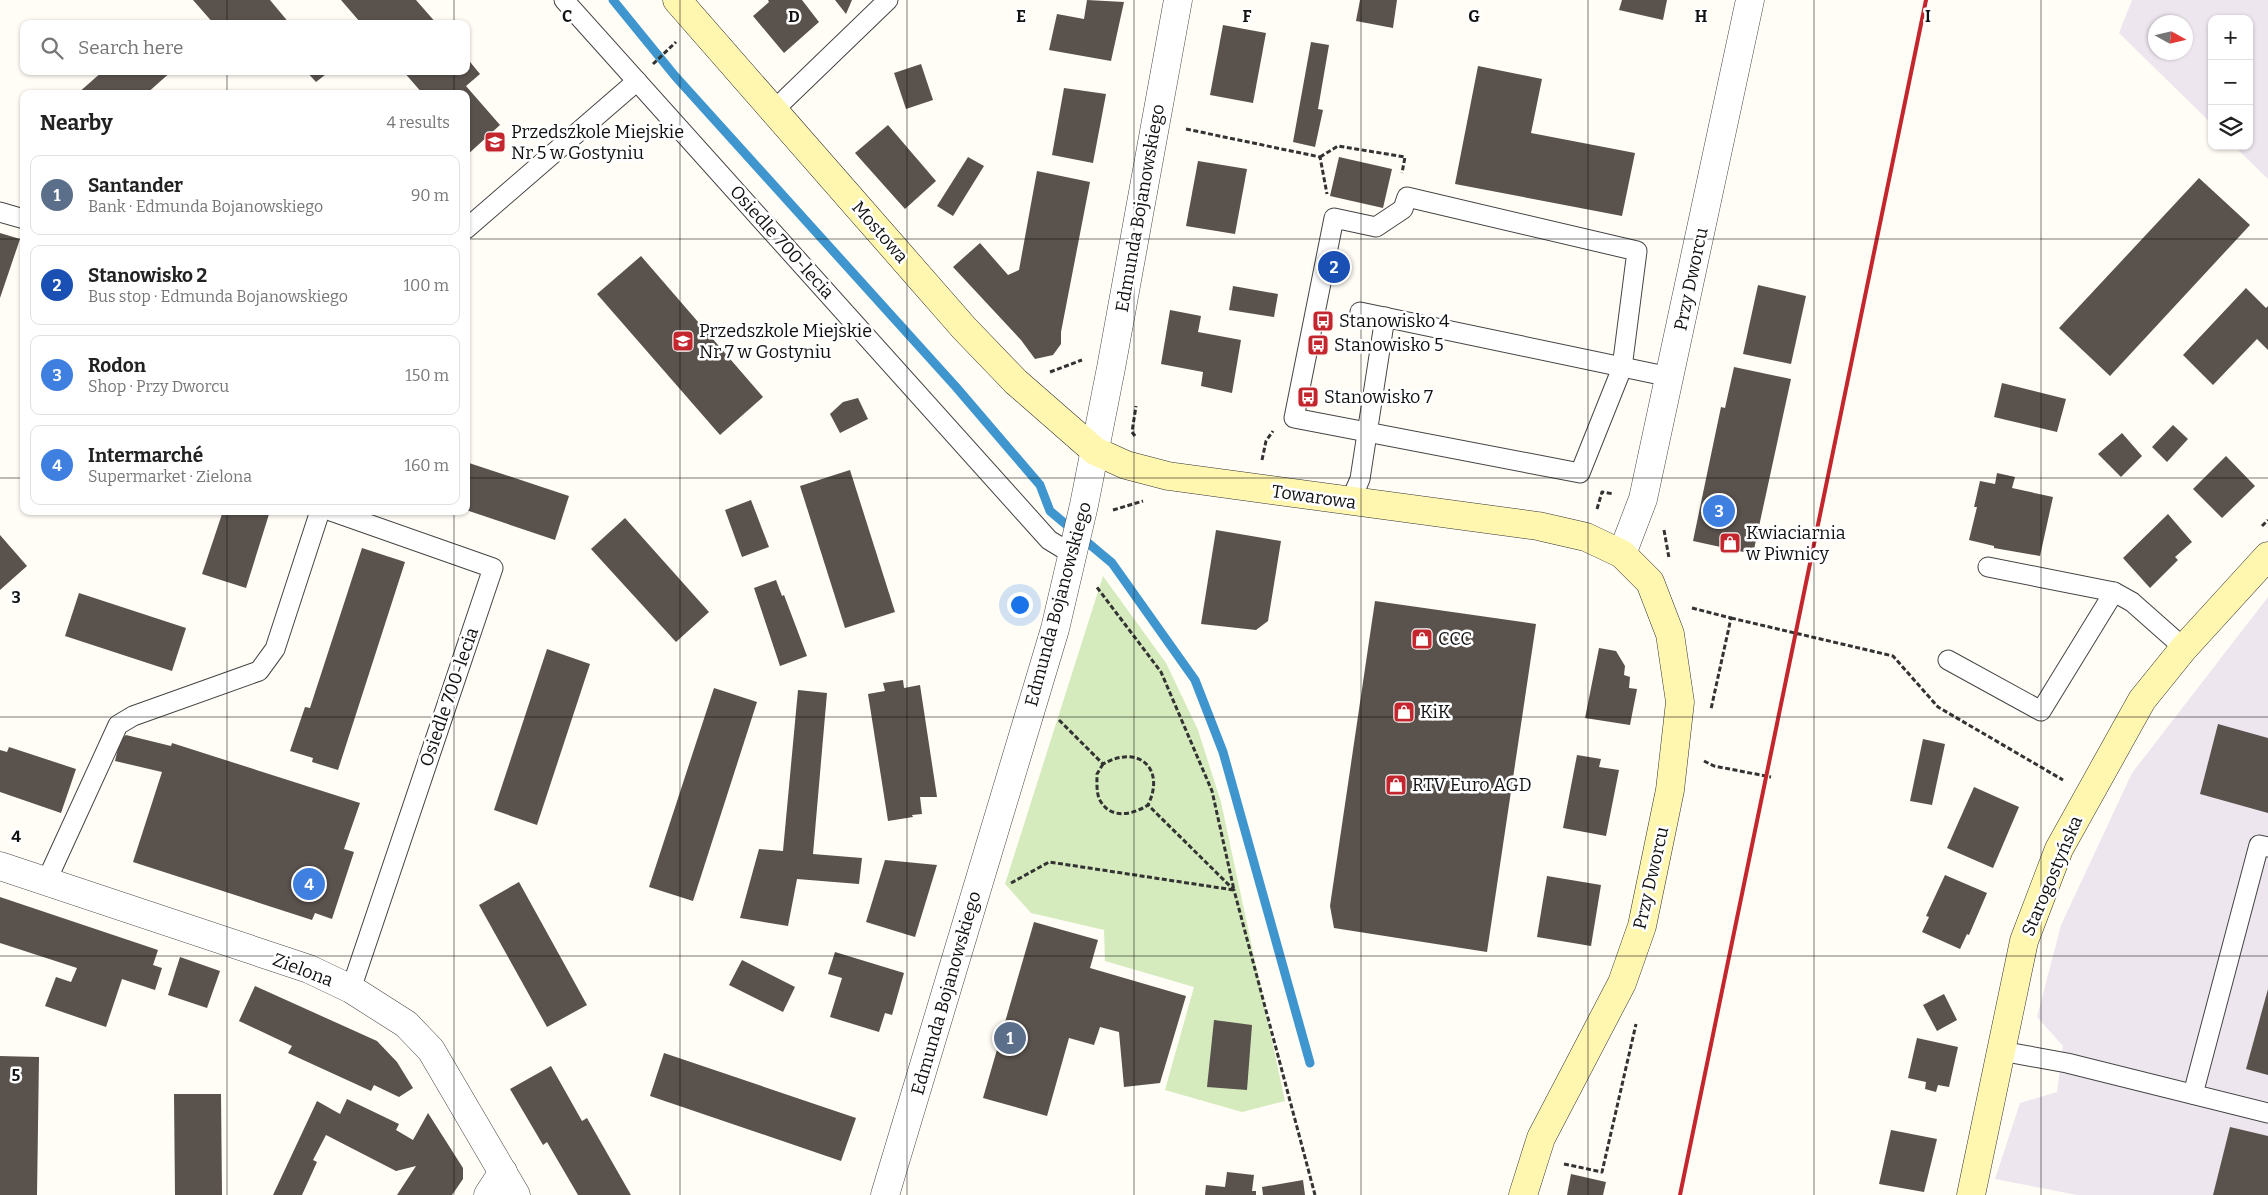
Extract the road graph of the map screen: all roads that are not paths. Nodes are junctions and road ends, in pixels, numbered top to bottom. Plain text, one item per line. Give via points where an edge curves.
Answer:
1 (564, 0) edge
2 (677, 0) edge
3 (888, 0) edge
4 (1178, 0) edge
5 (1750, 0) edge
6 (636, 81) junction
7 (774, 110) junction
8 (0, 212) edge
9 (20, 217) edge
10 (470, 226) edge
11 (1360, 312) dead end
12 (1385, 317) junction
13 (1622, 368) junction
14 (1670, 377) junction
15 (1368, 432) junction
16 (1095, 451) junction
17 (1350, 502) junction
18 (319, 515) edge
19 (342, 515) edge
20 (1538, 526) joint
21 (1072, 554) junction
22 (1622, 554) junction
23 (2268, 556) edge
24 (1988, 568) dead end
25 (2114, 592) junction
26 (2184, 648) junction
27 (1948, 660) dead end
28 (2268, 847) edge
29 (0, 866) edge
30 (46, 882) junction
31 (351, 989) junction
32 (2001, 1050) junction
33 (2193, 1094) junction
34 (2268, 1113) edge
35 (503, 1172) junction
36 (488, 1195) edge
37 (516, 1195) edge
38 (885, 1195) edge
39 (1523, 1195) edge
40 (1971, 1195) edge

1 - 6 lane, Osiedle 700-lecia
2 - 7 street, Mostowa
3 - 7 lane
4 - 16 street, Edmunda Bojanowskiego
5 - 14 street, Przy Dworcu
6 - 10 lane
6 - 21 lane, Osiedle 700-lecia via 1049,540
7 - 16 street, Mostowa via 964,328 1016,382
8 - 9 lane
11 - 12 lane
12 - 13 lane
12 - 15 lane
13 - 14 lane
13 - 15 lane via 1580,473
13 - 15 lane via 1637,251 1407,197 1403,209 1376,227 1334,218 1294,418
14 - 22 street, Przy Dworcu via 1644,499
15 - 17 lane via 1360,480
16 - 17 street, Towarowa via 1126,465 1168,476
16 - 21 street, Edmunda Bojanowskiego via 1096,508
17 - 20 street, Towarowa
18 - 30 lane via 275,650 259,671 133,716 118,725
19 - 31 lane, Osiedle 700-lecia via 493,568
20 - 22 street, Przy Dworcu via 1586,537
21 - 38 street, Edmunda Bojanowskiego via 1055,629
22 - 39 street, Przy Dworcu via 1650,582 1670,634 1680,702 1670,790 1642,926 1622,983 1541,1138
23 - 26 street, Starogostyńska
24 - 25 lane
25 - 26 lane via 2132,602
25 - 27 lane via 2041,711
26 - 32 street, Starogostyńska via 2142,700 2059,849 2024,941
28 - 33 lane via 2259,845
29 - 30 street, Zielona
30 - 31 street, Zielona via 309,969
31 - 35 street, Zielona via 406,1024 431,1050
32 - 33 lane
32 - 40 street, Starogostyńska
33 - 34 lane
35 - 36 street
35 - 37 street, Zielona

